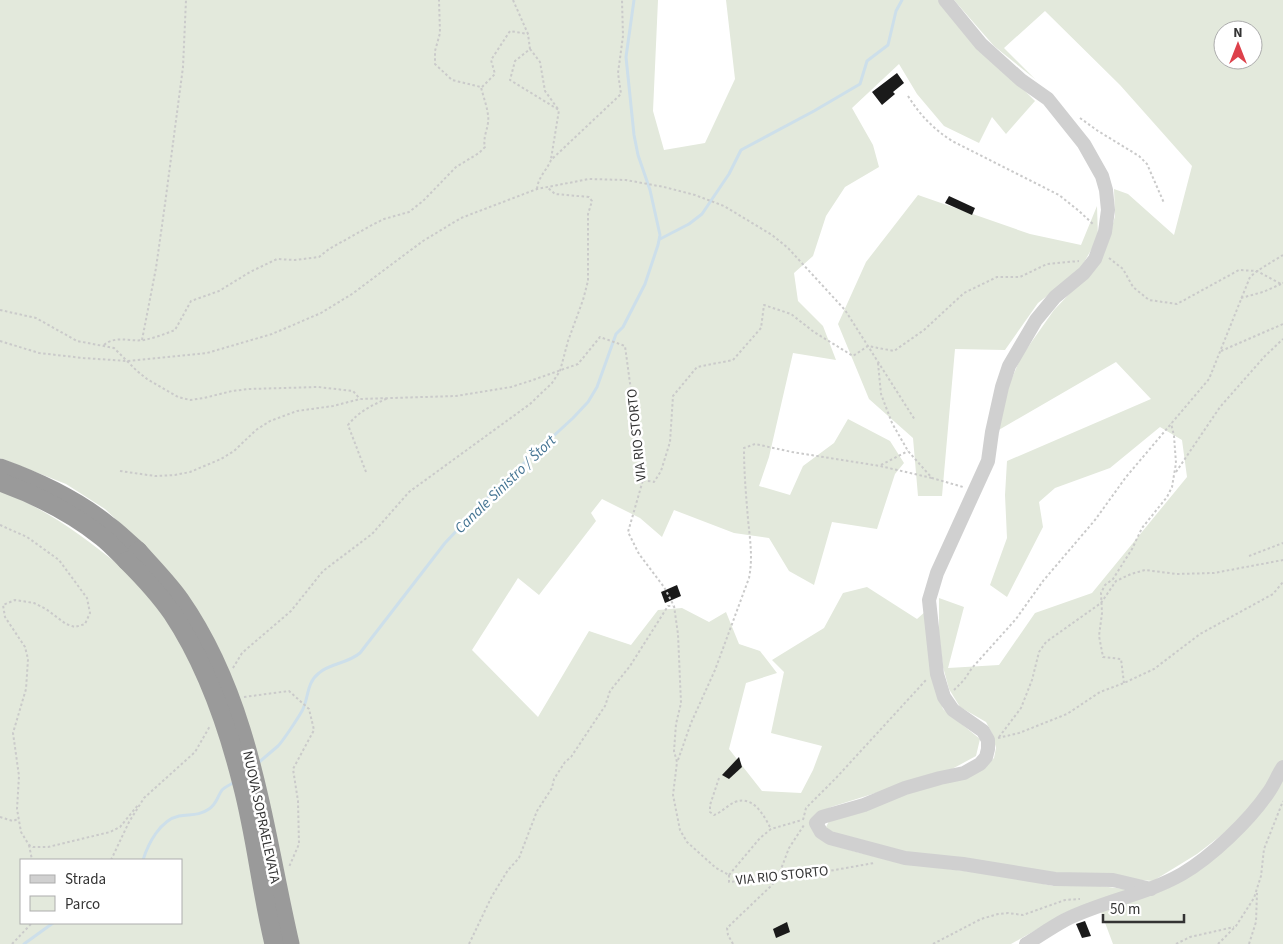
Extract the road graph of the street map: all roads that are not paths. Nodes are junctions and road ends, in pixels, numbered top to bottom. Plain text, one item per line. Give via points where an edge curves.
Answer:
1 (945, 0) edge
2 (0, 468) edge
3 (0, 482) edge
4 (133, 556) junction
5 (1283, 767) edge
6 (1151, 889) junction
7 (274, 944) edge
8 (290, 944) edge
9 (1026, 944) edge

1 - 6 street via 981,44 1048,99 1084,144 1106,190 1105,232 1084,274 1056,297 1036,320 1009,366 988,461 937,573 929,600 937,674 944,697 953,710 994,739 986,757 964,773 905,788 864,805 822,817 816,823 830,838 904,858 1055,879 1113,880
2 - 4 highway, NUOVA SOPRAELEVATA via 80,506 109,526
3 - 4 highway, NUOVA SOPRAELEVATA via 73,517
4 - 7 highway, NUOVA SOPRAELEVATA, bridge via 171,612 216,698 242,784
4 - 8 highway, NUOVA SOPRAELEVATA, bridge via 180,600 218,670 251,760
5 - 6 street via 1250,817 1216,849 1183,873
6 - 9 street via 1065,920

